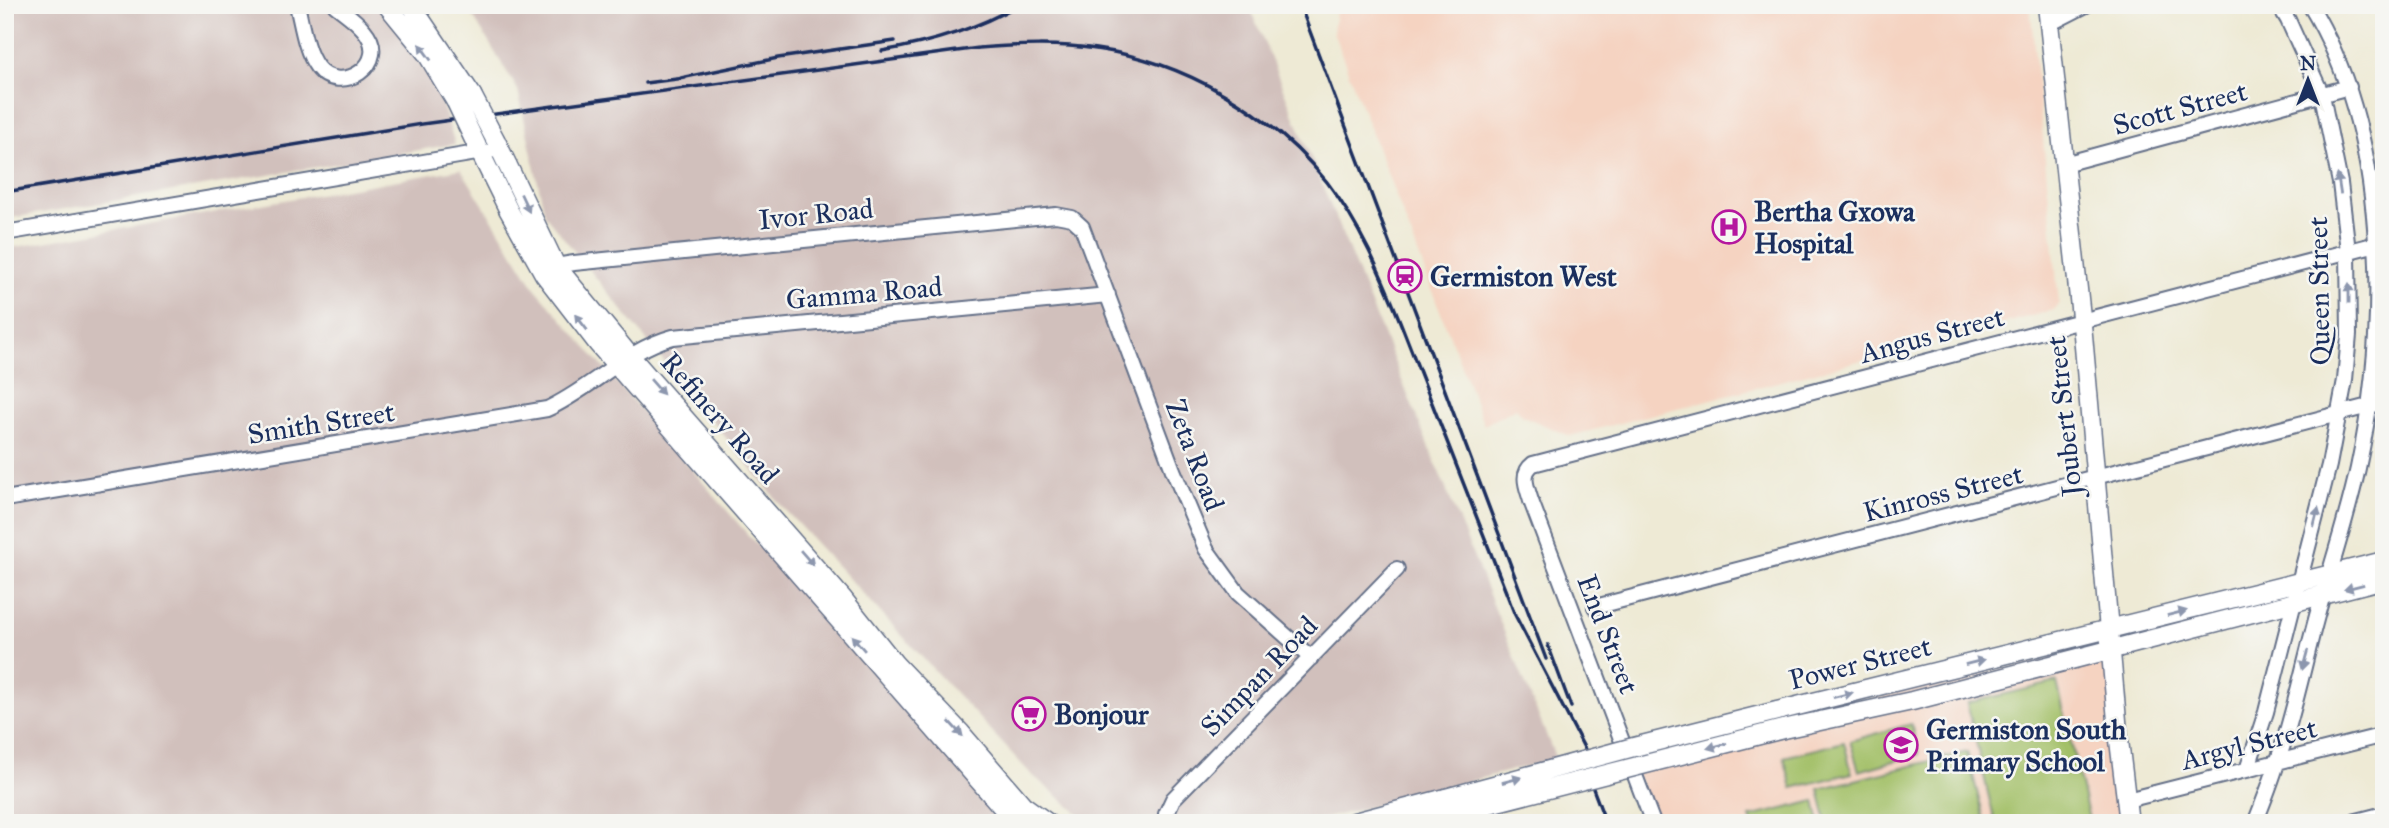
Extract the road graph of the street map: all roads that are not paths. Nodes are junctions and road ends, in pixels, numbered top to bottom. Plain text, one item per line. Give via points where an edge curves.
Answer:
1 (297, 5) edge
2 (335, 5) edge
3 (2047, 5) edge
4 (2086, 5) edge
5 (2279, 5) edge
6 (2310, 5) edge
7 (402, 9) edge
8 (2049, 24) junction
9 (2349, 87) junction
10 (2322, 95) junction
11 (464, 99) junction
12 (498, 145) junction
13 (478, 148) junction
14 (2064, 164) junction
15 (5, 233) edge
16 (1086, 236) joint
17 (2380, 243) edge
18 (2348, 251) junction
19 (550, 270) junction
20 (1108, 295) junction
21 (2081, 321) junction
22 (623, 360) junction
23 (2377, 404) edge
24 (2339, 414) junction
25 (1533, 464) joint
26 (2097, 478) junction
27 (5, 499) edge
28 (2384, 561) edge
29 (1397, 569) dead end
30 (2329, 576) junction
31 (2384, 579) edge
32 (2299, 583) junction
33 (2323, 594) junction
34 (2294, 602) junction
35 (837, 605) junction
36 (1595, 607) dead end
37 (2110, 629) junction
38 (2112, 649) junction
39 (1311, 658) junction
40 (2384, 735) edge
41 (2278, 762) junction
42 (2247, 770) junction
43 (2127, 800) junction
44 (1448, 806) junction
45 (2384, 814) edge
46 (1014, 822) edge
47 (1048, 823) edge
48 (1165, 823) edge
49 (1351, 823) edge
50 (1416, 823) edge
51 (1653, 823) edge
52 (2129, 823) edge
53 (2255, 823) edge
54 (2349, 823) edge

1 - 2 street via 316,67 330,78 340,79 359,74 372,60 373,51 365,30
3 - 8 main road, Joubert Street
4 - 8 street
5 - 10 street, Queen Street
6 - 9 street, Queen Street
7 - 11 main road, Refinery Road via 427,54
8 - 14 main road, Joubert Street
9 - 10 street, Scott Street
9 - 17 street, Queen Street via 2362,127
10 - 14 street, Scott Street
18 -> 10 street, Queen Street
11 - 12 main road, Refinery Road, bridge
11 - 13 main road, Refinery Road, bridge
12 - 13 street
12 -> 19 main road, Refinery Road
13 - 15 street
13 - 19 main road, Refinery Road via 509,211
14 - 21 main road, Joubert Street
16 - 19 street, Ivor Road via 1078,222 1056,215
16 - 20 street, Zeta Road
17 - 18 street, Angus Street
17 - 23 street, Queen Street
18 - 21 street, Angus Street
24 -> 18 street, Queen Street via 2349,335
19 - 22 main road, Refinery Road
20 - 22 street, Gamma Road via 685,335 657,342
20 - 39 street, Zeta Road via 1206,549 1238,593
21 - 25 street, Angus Street
21 - 26 main road, Joubert Street
22 - 27 street, Smith Street via 569,400 525,415
22 - 35 main road, Refinery Road
23 - 24 street, Kinross Street
23 - 30 street, Queen Street
24 - 26 street, Kinross Street
32 -> 24 street, Queen Street
25 - 51 street, End Street via 1525,475 1531,501
26 - 36 street, Kinross Street
26 - 37 main road, Joubert Street
28 - 30 main road, Power Street
29 - 39 street, Simpan Road
30 - 32 main road, Power Street
30 - 33 street, Queen Street
31 -> 33 main road, Power Street
32 - 34 street, Queen Street
37 -> 32 main road, Power Street
33 - 34 main road, Power Street
33 -> 41 street
34 - 38 main road, Power Street
34 - 42 street
46 -> 35 main road, Refinery Road
35 -> 47 main road, Refinery Road via 961,733 1020,802
37 - 38 main road, Joubert Street
44 -> 37 main road, Power Street, bridge via 1630,748
38 - 43 main road, Joubert Street
38 -> 44 main road, Power Street, bridge via 1912,701
39 - 48 street, Simpan Road via 1173,799
40 - 41 street, Argyl Street
41 - 42 street, Argyl Street
41 - 53 street
42 - 43 street, Argyl Street
43 - 52 main road, Joubert Street
44 - 49 main road, Power Street
44 - 50 main road, Power Street
45 - 54 street

